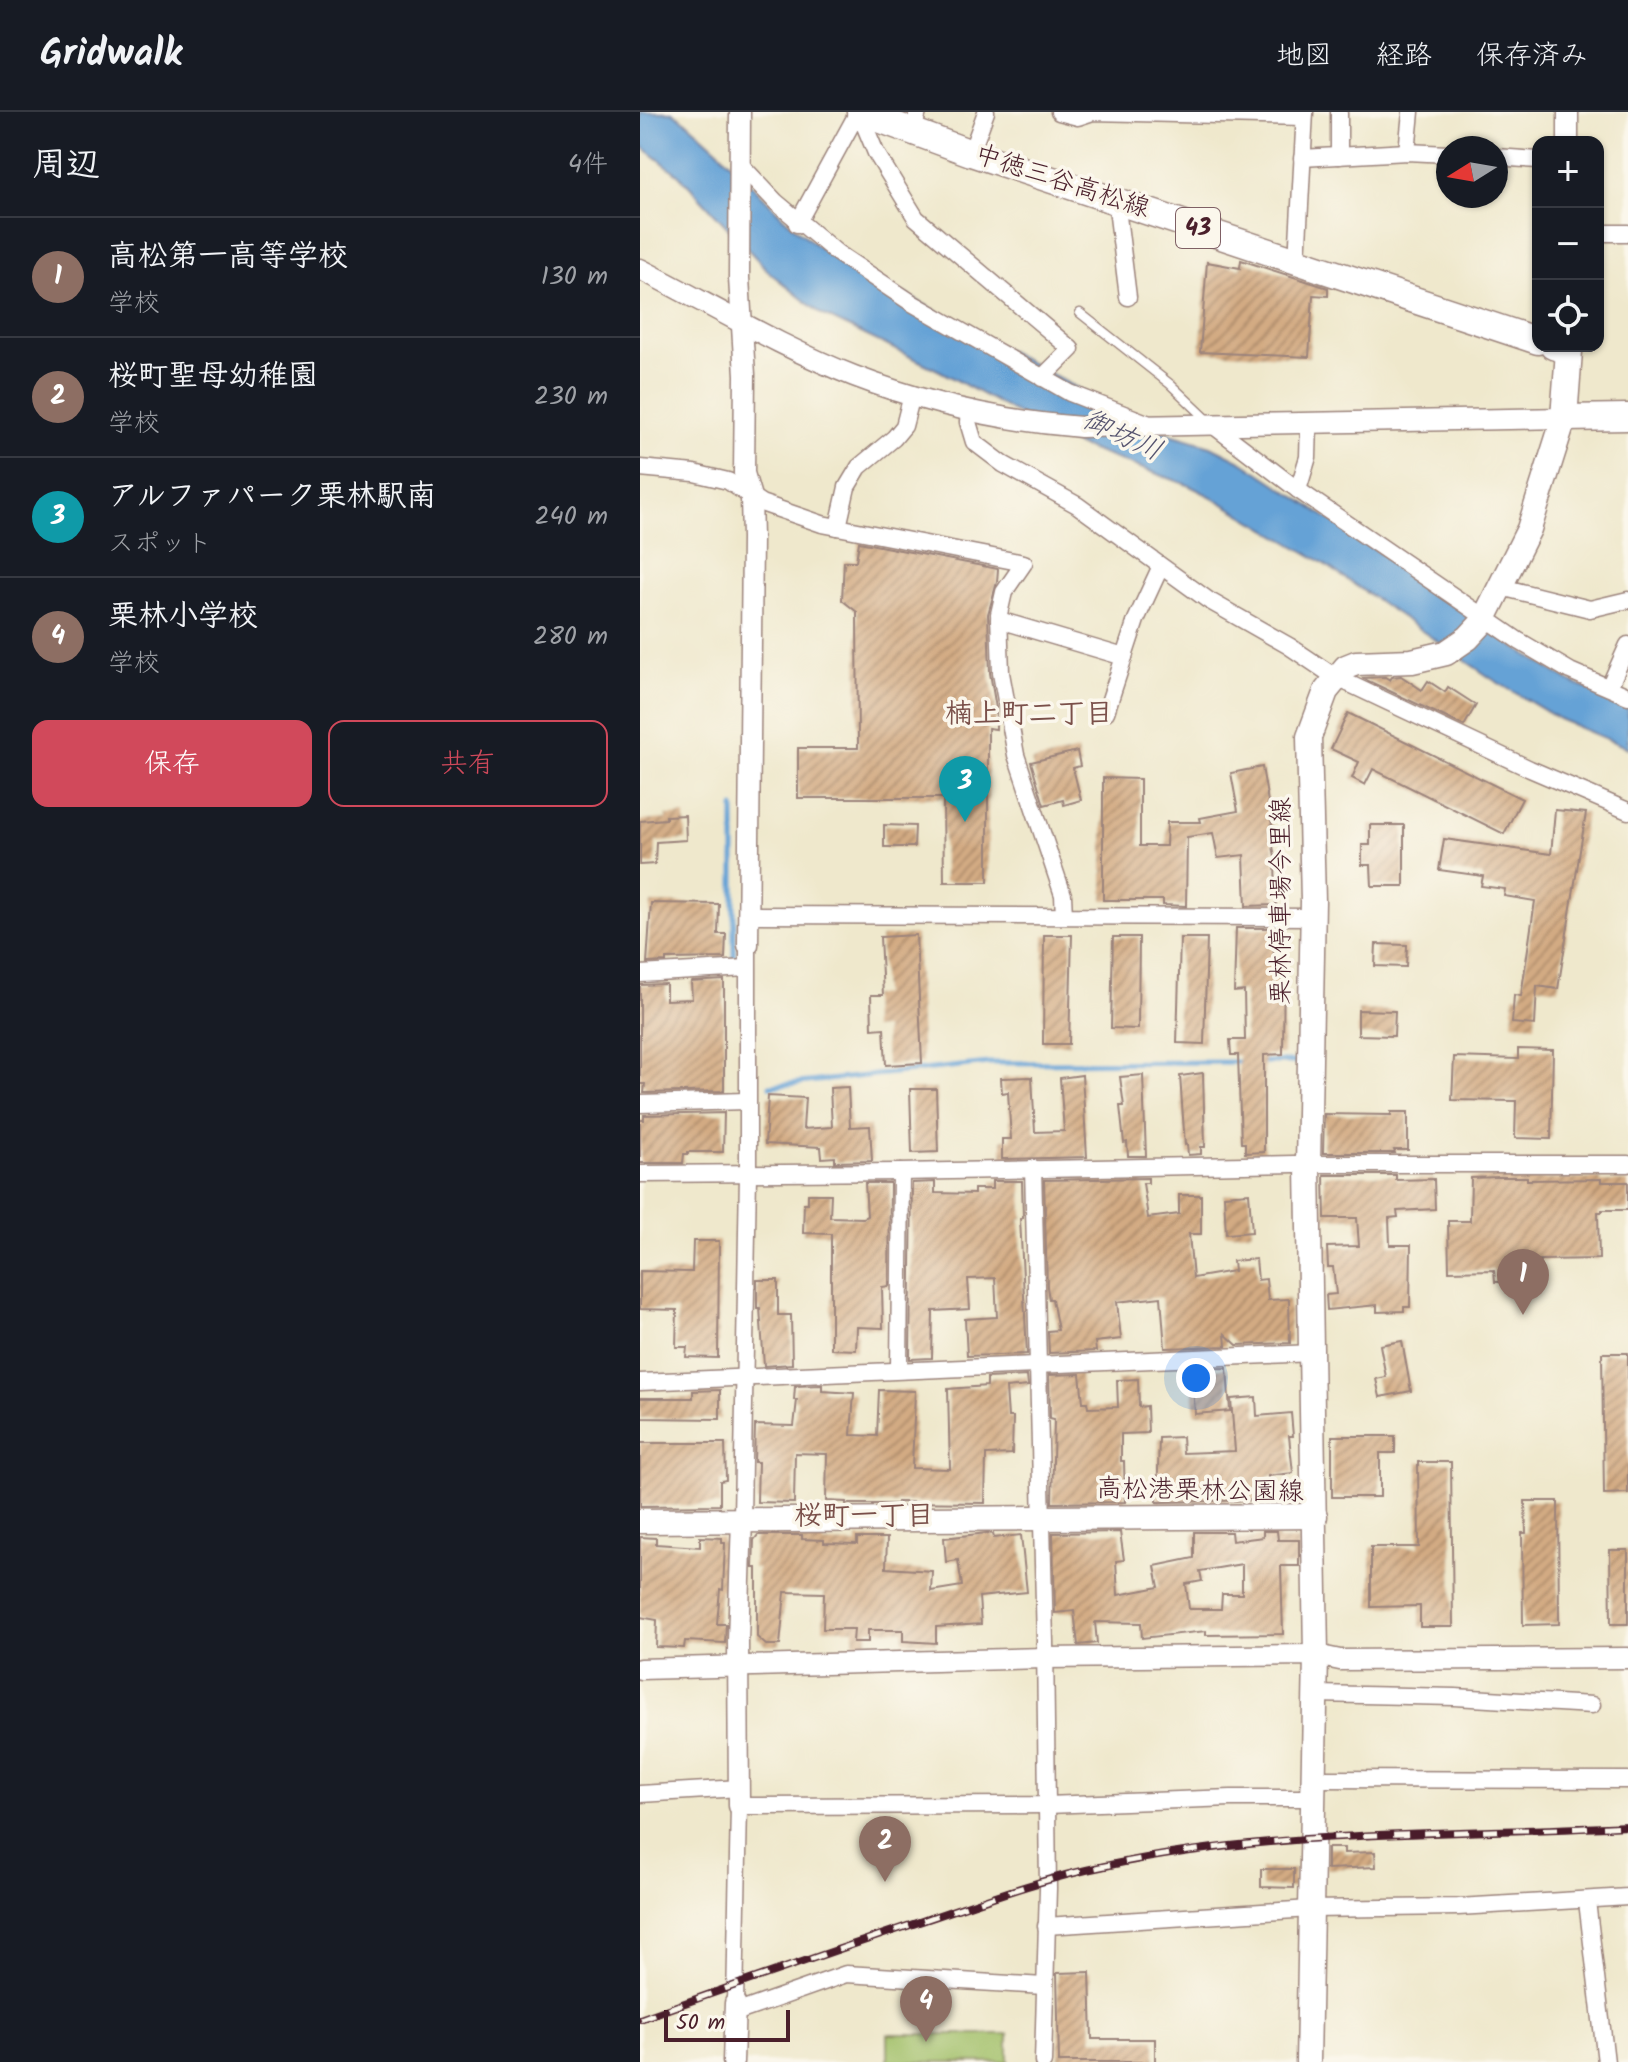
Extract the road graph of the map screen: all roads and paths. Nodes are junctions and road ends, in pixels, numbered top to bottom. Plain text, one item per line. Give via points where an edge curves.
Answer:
1 (740, 112) edge
2 (859, 112) edge
3 (986, 112) edge
4 (1059, 112) edge
5 (1339, 112) edge
6 (1411, 112) edge
7 (1568, 112) edge
8 (1304, 114) edge
9 (916, 122) edge
10 (1568, 136) edge
11 (1407, 152) junction
12 (971, 153) junction
13 (1436, 153) edge
14 (1339, 156) junction
15 (1302, 158) junction
16 (1508, 158) edge
17 (1532, 160) edge
18 (740, 169) junction
19 (1116, 200) junction
20 (798, 222) junction
21 (1604, 233) edge
22 (1628, 233) edge
23 (1297, 261) junction
24 (640, 269) edge
25 (1128, 297) dead end
26 (1080, 313) dead end
27 (742, 323) junction
28 (1532, 339) edge
29 (1563, 352) edge
30 (1042, 378) junction
31 (912, 395) junction
32 (969, 411) junction
33 (1628, 417) edge
34 (1564, 418) junction
35 (1309, 423) junction
36 (1155, 426) junction
37 (1214, 426) junction
38 (640, 468) edge
39 (1298, 490) junction
40 (751, 497) junction
41 (838, 527) junction
42 (1160, 568) junction
43 (1501, 587) junction
44 (1628, 600) edge
45 (999, 620) junction
46 (1483, 620) junction
47 (1628, 645) edge
48 (1124, 657) junction
49 (1335, 677) junction
50 (1609, 687) junction
51 (1628, 696) edge
52 (1106, 712) dead end
53 (1628, 811) edge
54 (749, 915) junction
55 (1064, 916) junction
56 (1313, 917) junction
57 (748, 945) joint
58 (747, 968) junction
59 (640, 974) edge
60 (746, 1101) junction
61 (640, 1104) edge
62 (1628, 1164) edge
63 (1308, 1166) junction
64 (1033, 1168) junction
65 (901, 1172) junction
66 (640, 1174) edge
67 (748, 1174) junction
68 (1313, 1353) junction
69 (1039, 1364) junction
70 (899, 1370) junction
71 (743, 1378) junction
72 (640, 1382) edge
73 (1315, 1516) junction
74 (742, 1518) junction
75 (1041, 1518) junction
76 (640, 1521) edge
77 (1316, 1655) junction
78 (1044, 1658) junction
79 (1628, 1658) edge
80 (738, 1666) junction
81 (640, 1669) edge
82 (1316, 1694) junction
83 (1592, 1705) dead end
84 (1628, 1780) edge
85 (1314, 1789) junction
86 (640, 1794) edge
87 (740, 1797) junction
88 (1047, 1805) junction
89 (1628, 1897) edge
90 (1587, 1901) junction
91 (1310, 1909) junction
92 (1046, 1926) junction
93 (1044, 1986) junction
94 (735, 2008) junction
95 (733, 2062) edge
96 (1043, 2062) edge
97 (1308, 2062) edge
98 (1606, 2062) edge

1 - 18 street
2 - 9 main road, 中徳三谷高松線 / 43
2 - 20 street
2 - 30 street via 876,153 916,218 1071,349
3 - 12 street
4 - 8 street via 1078,117 1093,112
5 - 14 street
6 - 11 street
7 - 10 street
8 - 15 street
9 - 12 main road, 中徳三谷高松線 / 43
11 - 13 street
11 - 14 street
12 - 19 main road, 中徳三谷高松線 / 43
14 - 15 street
15 - 23 street
16 - 17 street
18 - 20 street
18 - 27 street
19 - 23 main road, 中徳三谷高松線 / 43
19 - 25 street
20 - 30 street via 886,287
21 - 22 street
23 - 28 main road, 中徳三谷高松線 / 43
24 - 27 street
26 - 37 lane
27 - 31 street via 854,375
27 - 40 street via 744,473
29 - 34 main road
30 - 36 street
31 - 32 street
31 - 41 street via 904,426 859,467 847,487
32 - 36 street via 1081,427
32 - 42 street via 974,442 1077,505
33 - 34 main road
34 - 35 street
34 - 43 main road via 1529,529
35 - 37 street
35 - 39 street via 1308,457
36 - 37 street
37 - 39 street
38 - 40 street via 728,481
39 - 46 street
40 - 41 street
40 - 54 street
41 - 45 street via 1024,563 1004,592
42 - 48 street
42 - 49 street
43 - 44 street via 1590,609
43 - 46 main road
45 - 48 street
45 - 55 street via 1001,673 1016,755 1063,895
46 - 49 main road via 1446,653 1412,661 1356,663
46 - 50 street via 1570,671
47 - 50 street
48 - 52 street
49 - 53 street
49 - 56 main road, 栗林停車場今里線 via 1309,737
50 - 51 street
54 - 55 street
54 - 57 street
55 - 56 street
56 - 63 main road, 栗林停車場今里線
57 - 58 street
58 - 59 street
58 - 60 street
60 - 61 street
60 - 67 street
62 - 63 street
63 - 64 street
63 - 68 main road, 栗林停車場今里線
64 - 65 street
64 - 69 street
65 - 67 street
65 - 70 street
66 - 67 street
67 - 71 street
68 - 69 street
68 - 73 main road, 栗林停車場今里線
69 - 70 street
69 - 75 street
70 - 71 street
71 - 72 street
71 - 74 street
73 - 75 main road, 高松港栗林公園線
73 - 77 main road, 高松港栗林公園線
74 - 75 main road, 高松港栗林公園線
74 - 76 main road, 高松港栗林公園線
74 - 80 street
75 - 78 street
77 - 78 street
77 - 79 street via 1340,1660
77 - 82 main road, 高松港栗林公園線
78 - 80 street
78 - 88 street
80 - 81 street
80 - 87 street
82 - 83 street
82 - 85 main road, 高松港栗林公園線
84 - 85 street
85 - 88 street via 1231,1798
85 - 91 main road, 高松港栗林公園線
86 - 87 street
87 - 88 street
87 - 94 street
88 - 92 street
89 - 90 street
90 - 91 street
90 - 98 street
91 - 92 street
91 - 97 main road, 高松港栗林公園線
92 - 93 street
93 - 94 street via 846,1974
93 - 96 street
94 - 95 street

